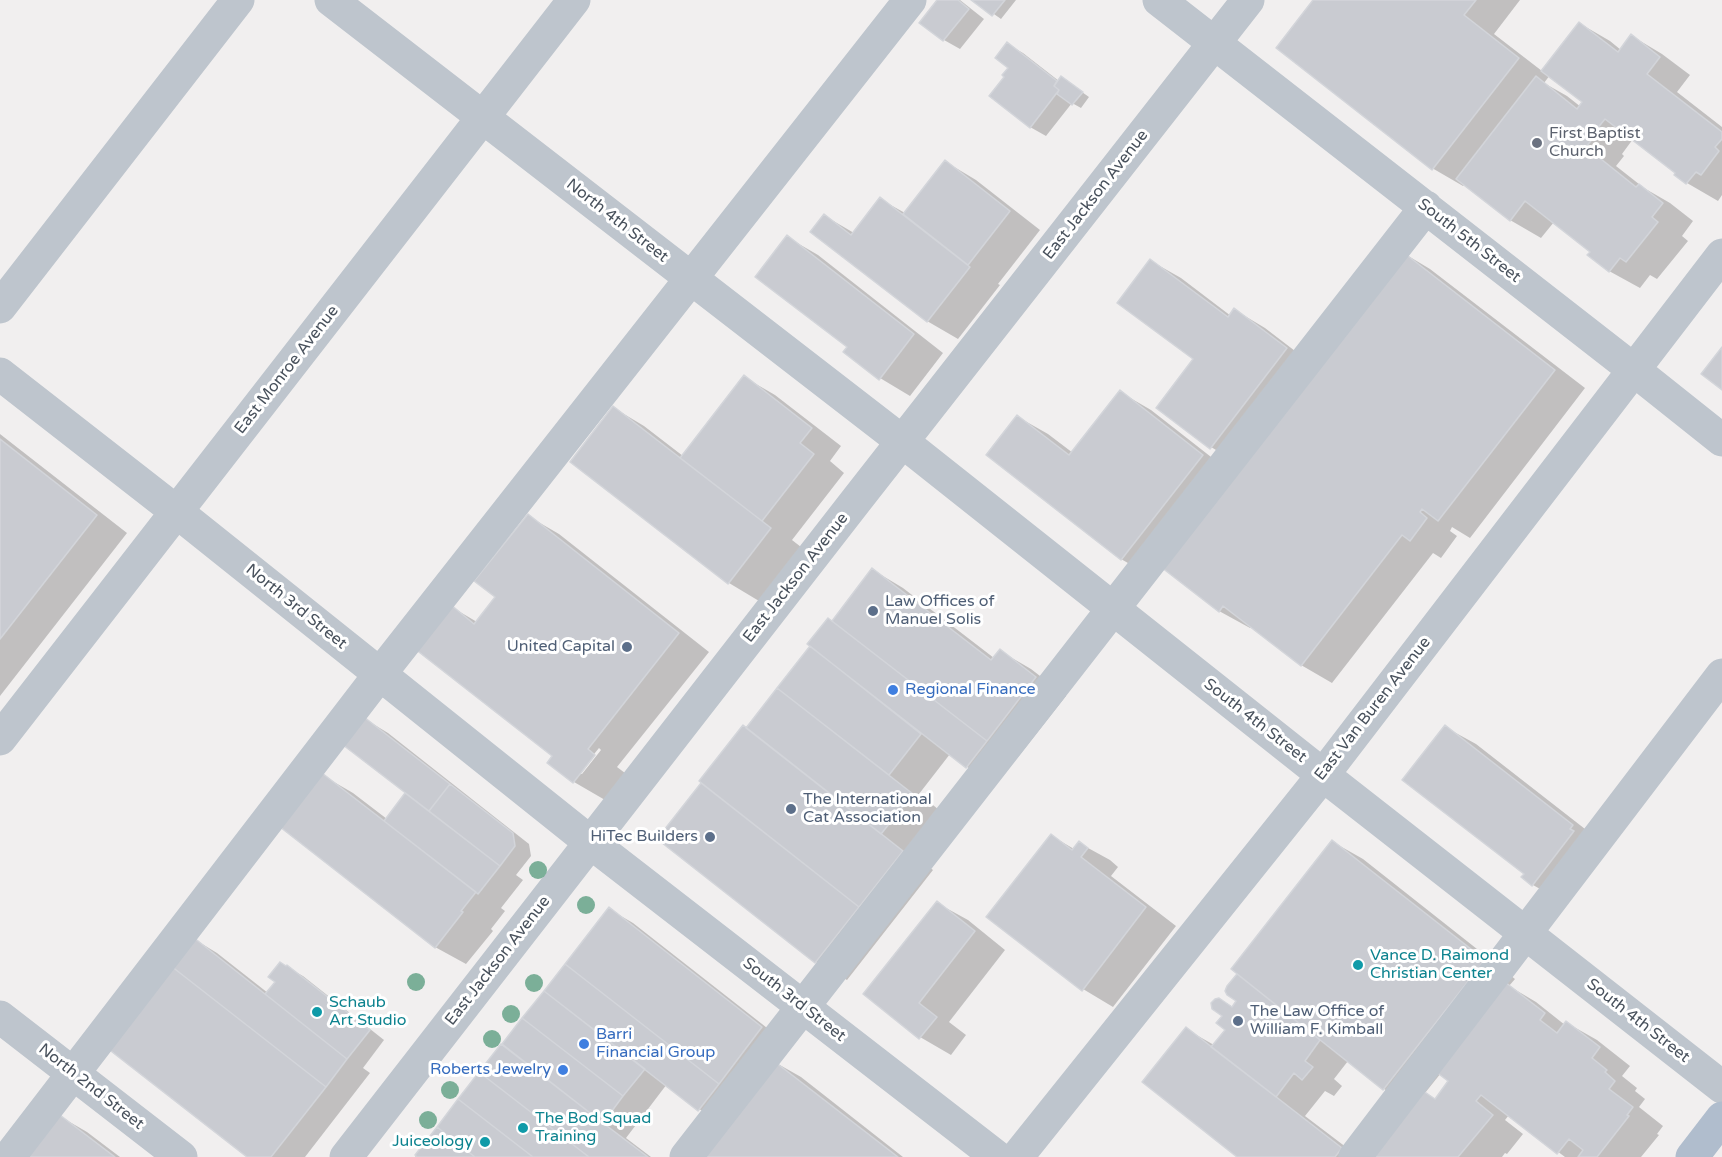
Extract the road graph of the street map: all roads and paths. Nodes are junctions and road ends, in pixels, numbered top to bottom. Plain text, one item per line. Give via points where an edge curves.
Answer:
1 (238, 0) edge
2 (331, 0) edge
3 (574, 0) edge
4 (910, 0) edge
5 (1159, 0) edge
6 (1248, 0) edge
7 (1215, 42) junction
8 (482, 118) junction
9 (1426, 207) junction
10 (1722, 255) edge
11 (692, 279) junction
12 (0, 307) edge
13 (1634, 370) junction
14 (0, 374) edge
15 (1722, 440) edge
16 (903, 442) junction
17 (177, 512) junction
18 (1114, 609) junction
19 (380, 674) junction
20 (1722, 675) edge
21 (0, 739) edge
22 (1323, 775) junction
23 (590, 842) junction
24 (1526, 934) junction
25 (803, 1007) junction
26 (0, 1017) edge
27 (74, 1074) junction
28 (1722, 1087) edge
29 (1722, 1118) edge
30 (9, 1157) edge
31 (181, 1157) edge
32 (346, 1157) edge
33 (686, 1157) edge
34 (997, 1157) edge
35 (1017, 1157) edge
36 (1355, 1157) edge
37 (1692, 1157) edge

1 - 12 street
2 - 8 street, North 4th Street
3 - 8 street, East Monroe Avenue
4 - 11 street
5 - 7 street, South 5th Street
6 - 7 street, East Jackson Avenue
7 - 9 street, South 5th Street
7 - 16 street, East Jackson Avenue
8 - 11 street, North 4th Street
8 - 17 street, East Monroe Avenue
9 - 13 street, South 5th Street
9 - 18 street
10 - 13 street, East Van Buren Avenue
11 - 16 street, North 4th Street
11 - 19 street
13 - 15 street, South 5th Street
13 - 22 street, East Van Buren Avenue
14 - 17 street, North 3rd Street
16 - 18 street, South 4th Street
16 - 23 street, East Jackson Avenue
17 - 19 street, North 3rd Street
17 - 21 street, East Monroe Avenue
18 - 22 street, South 4th Street
18 - 25 street
19 - 23 street, North 3rd Street
19 - 27 street
20 - 24 street
22 - 24 street, South 4th Street
22 - 35 street, East Van Buren Avenue
23 - 25 street, South 3rd Street
23 - 32 street, East Jackson Avenue
24 - 28 street, South 4th Street
24 - 36 street
25 - 33 street
25 - 34 street, South 3rd Street
26 - 27 street, North 2nd Street
27 - 30 street
27 - 31 street, North 2nd Street
29 - 37 main road

